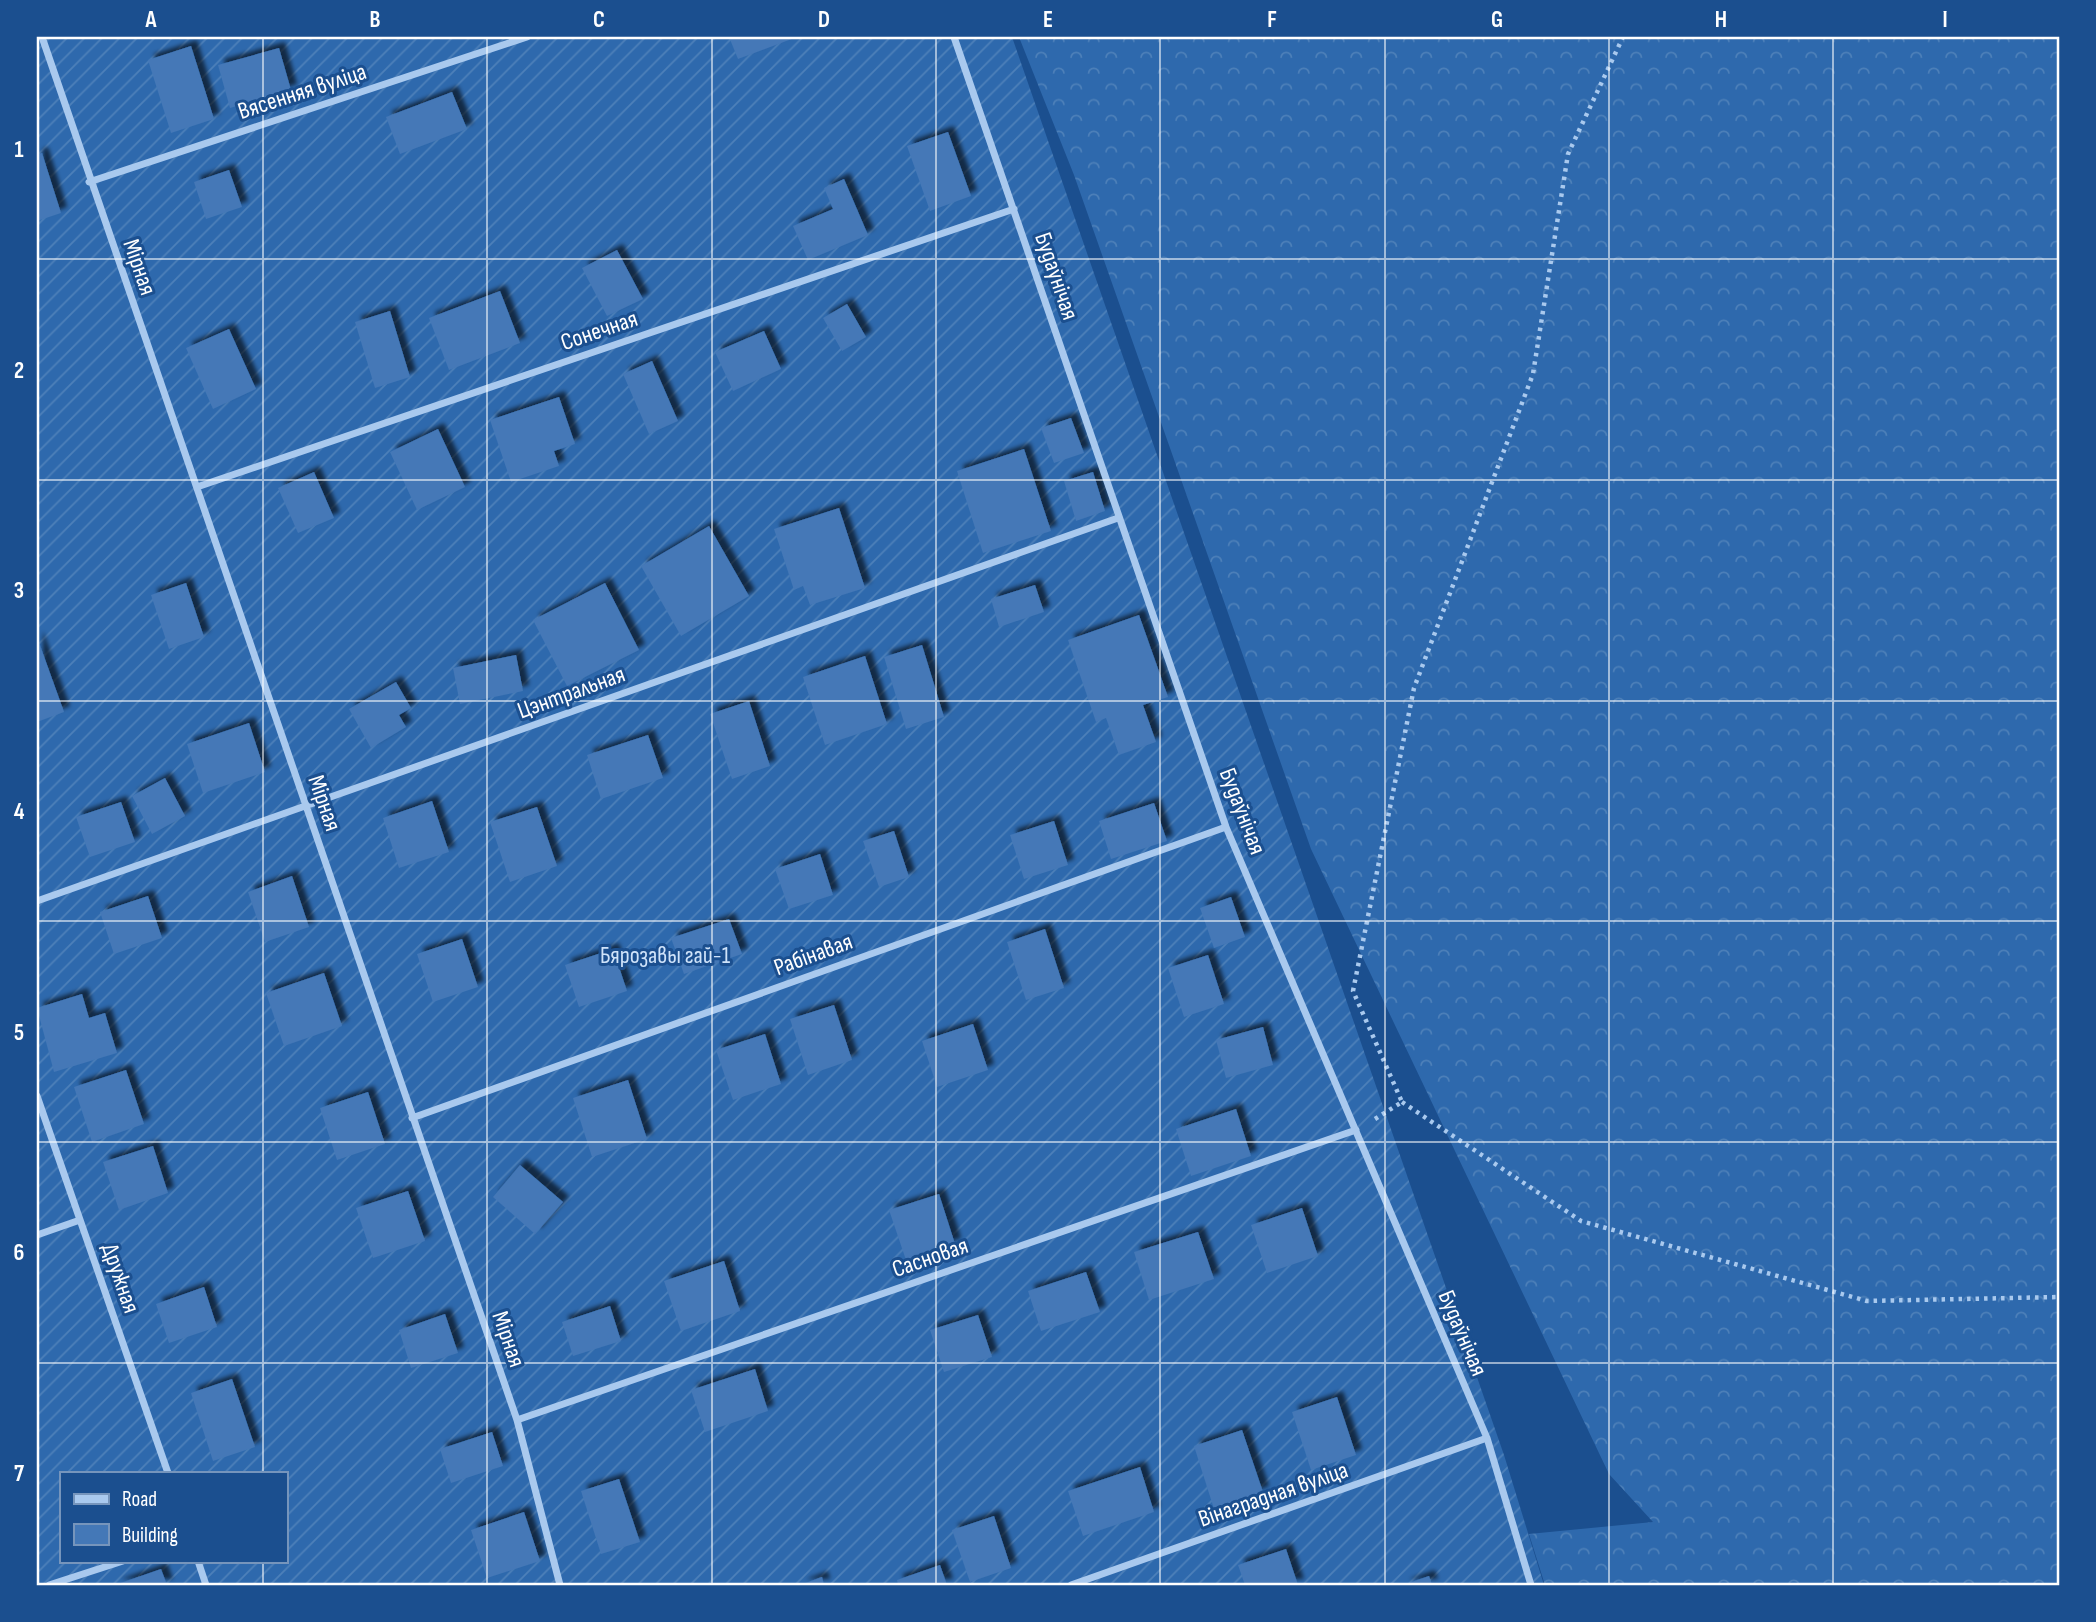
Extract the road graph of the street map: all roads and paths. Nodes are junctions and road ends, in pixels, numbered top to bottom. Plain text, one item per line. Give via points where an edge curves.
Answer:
1 (42, 37) edge
2 (527, 37) edge
3 (954, 37) edge
4 (1623, 37) edge
5 (89, 182) junction
6 (1014, 209) junction
7 (197, 487) junction
8 (1118, 518) junction
9 (306, 806) junction
10 (1226, 827) junction
11 (37, 901) edge
12 (37, 1096) edge
13 (1402, 1102) junction
14 (412, 1118) junction
15 (1356, 1130) junction
16 (80, 1220) junction
17 (37, 1235) edge
18 (2059, 1297) edge
19 (517, 1420) junction
20 (1487, 1438) junction
21 (168, 1472) edge
22 (120, 1562) edge
23 (198, 1562) edge
24 (49, 1585) edge
25 (206, 1585) edge
26 (560, 1585) edge
27 (1071, 1585) edge
28 (1531, 1585) edge

1 - 5 street, Мірная
2 - 5 street, Вясенняя вуліца
3 - 6 street, Будаўнічая
4 - 13 path via 1568,154 1533,374 1414,688 1353,991
5 - 7 street, Мірная
6 - 7 street, Сонечная
6 - 8 street, Будаўнічая
7 - 9 street, Мірная
8 - 9 street, Цэнтральная
8 - 10 street, Будаўнічая
9 - 11 street, Цэнтральная
9 - 14 street, Мірная
10 - 14 street, Рабінавая
10 - 15 street, Будаўнічая
12 - 16 street, Дружная
13 - 15 path
13 - 18 path via 1581,1221 1867,1301
14 - 19 street, Мірная
15 - 19 street, Сасновая
15 - 20 street, Будаўнічая
16 - 17 street
16 - 21 street, Дружная
19 - 26 street, Мірная
20 - 27 street, Вінаградная вуліца
20 - 28 street, Будаўнічая
22 - 24 street
23 - 25 street

